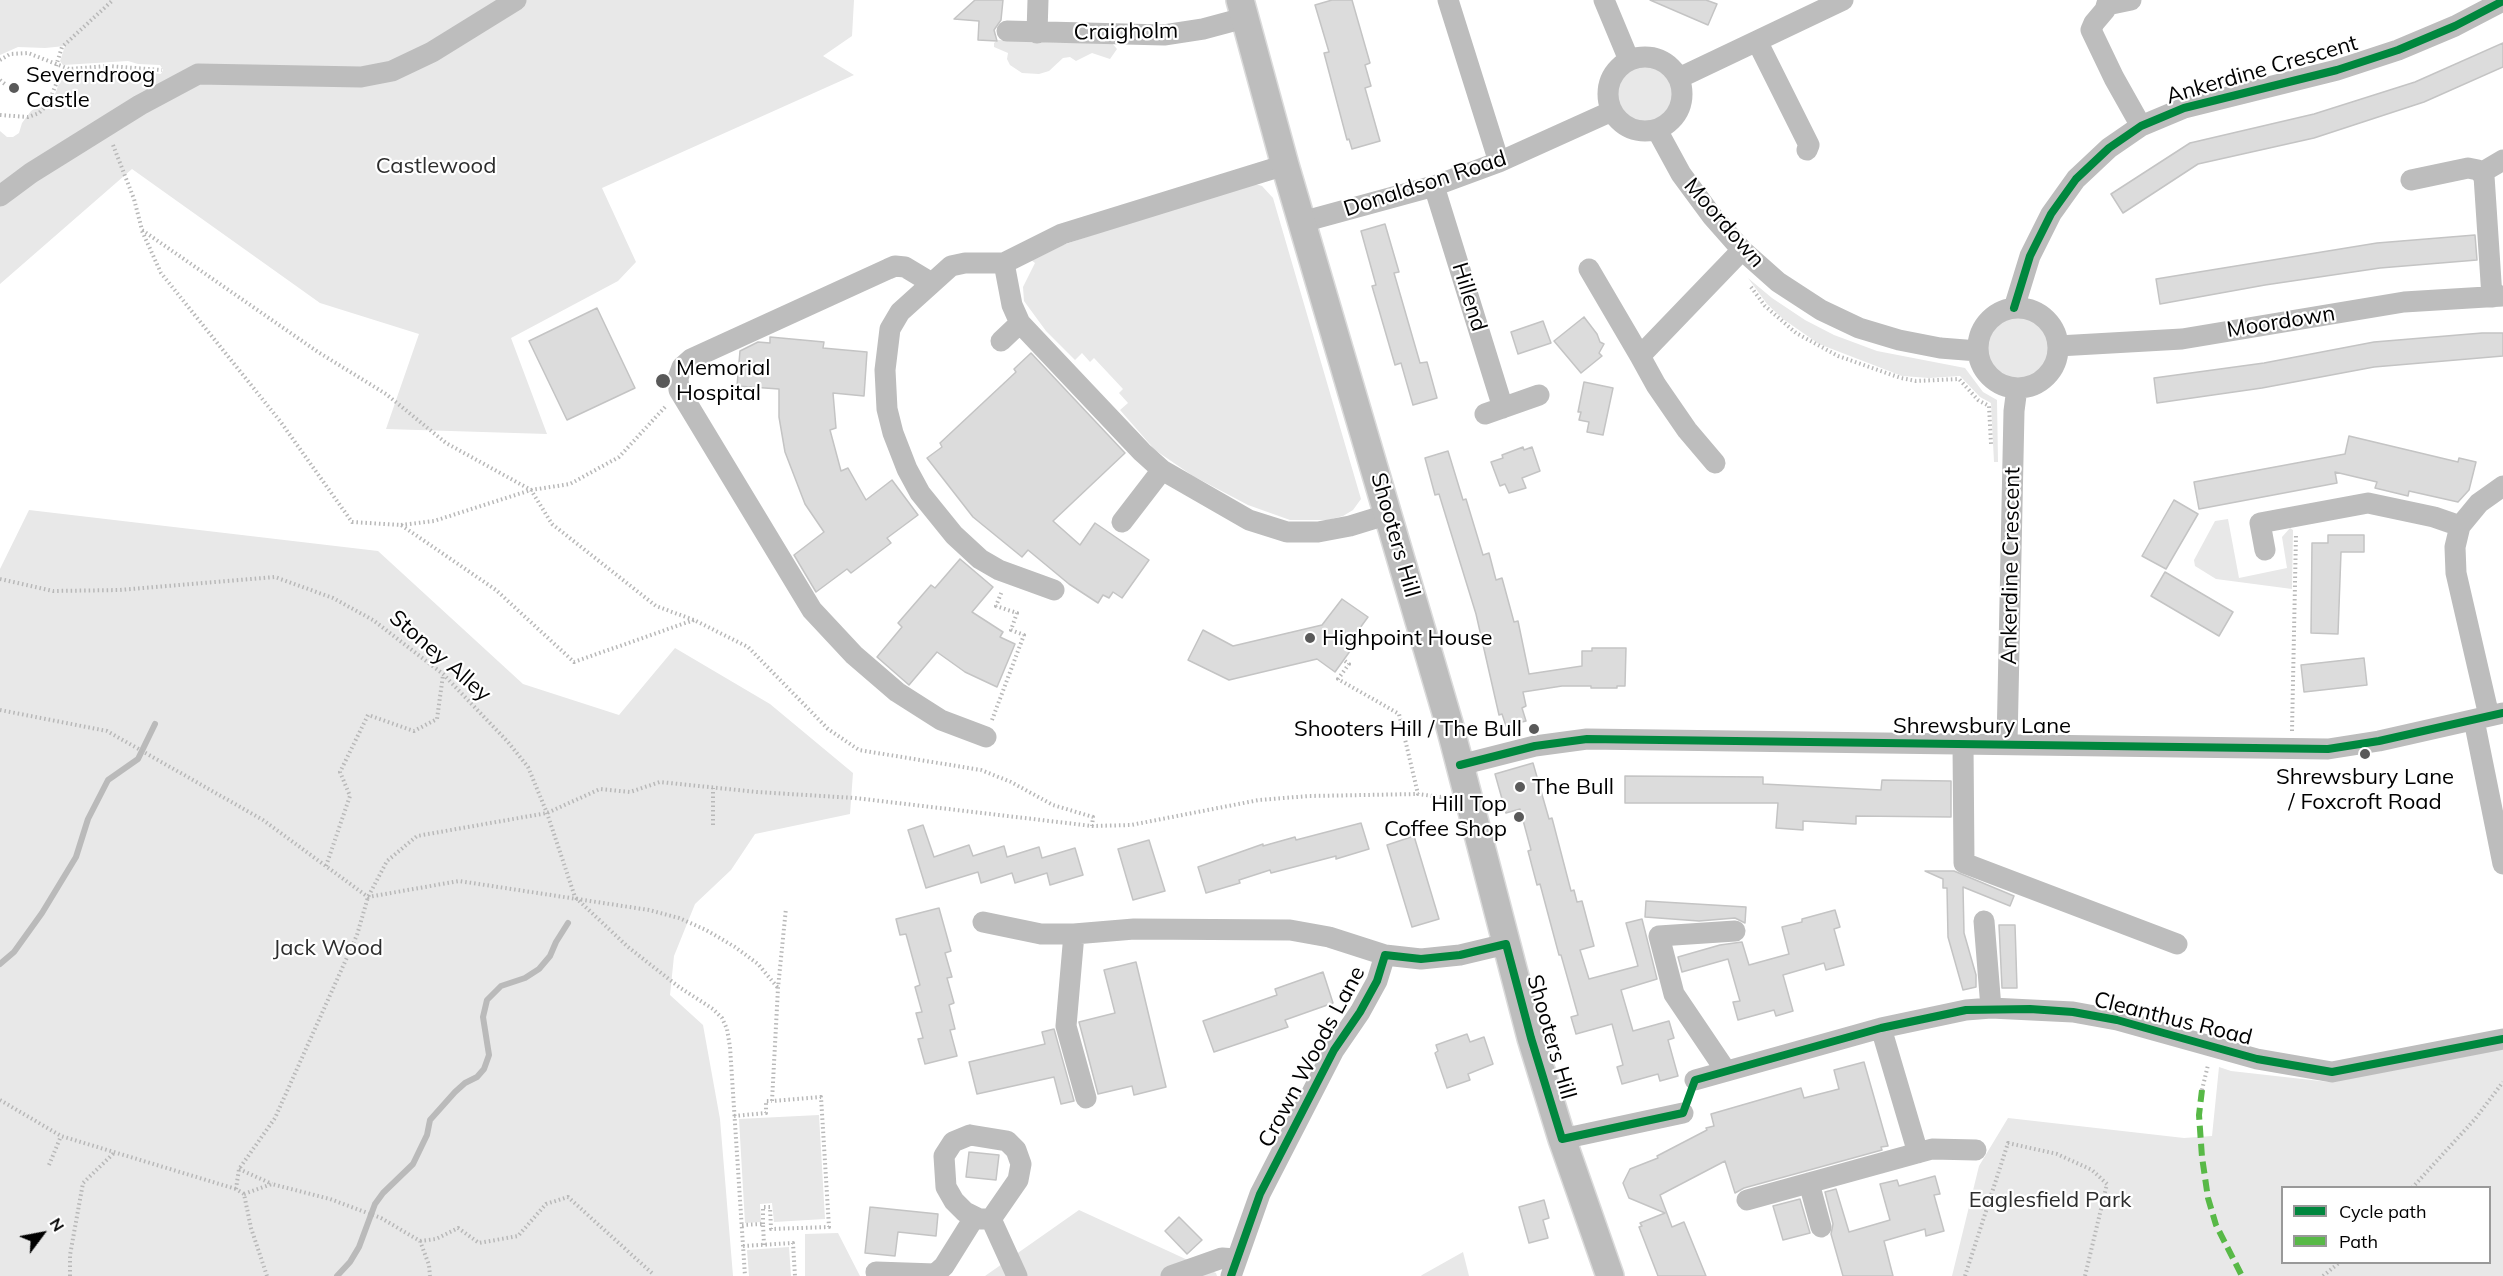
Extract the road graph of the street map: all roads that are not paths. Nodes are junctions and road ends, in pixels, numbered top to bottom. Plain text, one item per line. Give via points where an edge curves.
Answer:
1 (516, 0) edge
2 (1038, 0) edge
3 (1448, 0) edge
4 (1604, 0) edge
5 (1843, 0) edge
6 (2131, 0) edge
7 (2503, 1) edge
8 (2108, 3) edge
9 (1242, 9) edge
10 (1007, 31) dead end
11 (1037, 33) junction
12 (1757, 41) junction
13 (1629, 60) junction
14 (1679, 78) junction
15 (1612, 111) junction
16 (2141, 126) junction
17 (1657, 130) junction
18 (1807, 150) dead end
19 (2503, 160) edge
20 (1498, 162) junction
21 (1285, 165) junction
22 (2481, 173) junction
23 (2411, 180) dead end
24 (1434, 186) junction
25 (0, 196) edge
26 (1302, 222) junction
27 (1749, 256) junction
28 (1004, 264) junction
29 (1590, 269) dead end
30 (930, 282) junction
31 (2497, 296) edge
32 (2014, 308) junction
33 (1020, 323) junction
34 (1001, 341) dead end
35 (2058, 346) junction
36 (1978, 351) junction
37 (1640, 356) junction
38 (2017, 388) junction
39 (1539, 395) dead end
40 (1715, 463) dead end
41 (1162, 470) junction
42 (2503, 486) edge
43 (1389, 514) junction
44 (1122, 522) dead end
45 (2460, 526) junction
46 (2265, 550) dead end
47 (1054, 590) dead end
48 (2488, 717) edge
49 (986, 737) road end
50 (1963, 744) junction
51 (2007, 744) junction
52 (1460, 765) junction
53 (2503, 864) edge
54 (1984, 921) dead end
55 (983, 922) dead end
56 (1735, 931) dead end
57 (1074, 934) junction
58 (1506, 944) junction
59 (2177, 944) dead end
60 (1385, 955) junction
61 (1991, 1008) junction
62 (1881, 1028) junction
63 (2503, 1039) edge
64 (1726, 1071) junction
65 (1695, 1080) dead end
66 (1086, 1098) dead end
67 (1683, 1113) dead end
68 (1562, 1139) junction
69 (1976, 1150) dead end
70 (1918, 1153) junction
71 (1809, 1183) junction
72 (1747, 1200) dead end
73 (1821, 1227) dead end
74 (1233, 1268) edge
75 (876, 1272) dead end
76 (1017, 1276) edge
77 (1171, 1276) edge
78 (1610, 1276) edge

1 - 25 street via 432,52 392,71 361,77 198,74 106,126
2 - 11 street
3 - 20 street
4 - 13 street
5 - 12 street
6 - 8 street
7 - 16 street, Ankerdine Crescent via 2398,50 2337,70 2184,108
8 - 16 street via 2091,30
9 - 11 street, Craigholm via 1203,28 1164,35
9 - 21 main road, Shooters Hill
10 - 11 street, Craigholm
12 - 14 street
12 - 18 street via 1809,145
13 - 14 street via 1658,59
13 - 15 street via 1612,76 1608,87
14 - 17 street via 1682,103 1668,124
15 - 17 street via 1636,131
15 - 20 street, Donaldson Road
16 - 32 street, Ankerdine Crescent via 2109,148 2076,179 2051,214 2030,256
17 - 27 street, Moordown via 1712,216
19 - 22 street
20 - 24 street, Donaldson Road
21 - 26 main road, Shooters Hill
21 - 28 street via 1062,234
22 - 23 street via 2468,168
22 - 31 street
24 - 26 street, Donaldson Road
24 - 39 street, Hillend via 1494,411
26 - 43 main road, Shooters Hill
27 - 36 street, Moordown via 1778,282 1821,310 1859,327 1920,344
27 - 37 street
28 - 30 street via 951,266
28 - 33 street via 1012,305
29 - 37 street
30 - 47 street via 900,312 890,329 885,351 887,409 907,469 936,515 980,559 1008,574
30 - 49 street via 905,267 888,269 691,359 682,367 679,390 812,610 897,693 941,720
31 - 35 street, Moordown via 2404,302 2181,339
32 - 35 street via 2039,314 2055,333
32 - 36 street via 1992,318 1984,327
33 - 34 street
33 - 41 street
35 - 38 street via 2058,357 2047,376 2038,383
36 - 38 street via 1995,381
37 - 40 street via 1656,386
38 - 51 street, Ankerdine Crescent
41 - 43 street via 1249,520 1287,532 1318,532
41 - 44 street
42 - 45 street via 2479,503
43 - 52 main road, Shooters Hill
45 - 46 street via 2367,503 2260,522
45 - 48 street via 2455,547 2456,573
48 - 51 street, Shrewsbury Lane via 2328,749
48 - 53 street
50 - 51 street, Shrewsbury Lane
50 - 52 street, Shrewsbury Lane via 1587,739 1535,746
50 - 59 street via 1964,863
52 - 58 main road, Shooters Hill
54 - 61 street
55 - 57 street via 1041,934
56 - 64 street via 1659,936 1674,994
57 - 60 street via 1134,929 1290,930 1329,937
57 - 66 street via 1066,1026
58 - 60 street via 1421,959
58 - 68 main road, Shooters Hill
60 - 74 street, Crown Woods Lane via 1377,981 1334,1050 1260,1194
61 - 62 street, Cleanthus Road
61 - 63 street, Cleanthus Road via 2073,1012 2117,1020 2258,1059 2332,1072
62 - 64 street, Cleanthus Road
62 - 70 street
64 - 65 street, Cleanthus Road
67 - 68 street
68 - 78 main road, Shooters Hill
69 - 70 street via 1932,1149
70 - 71 street
71 - 72 street
71 - 73 street
74 - 77 street via 1222,1258
75 - 76 street via 935,1274 983,1218

